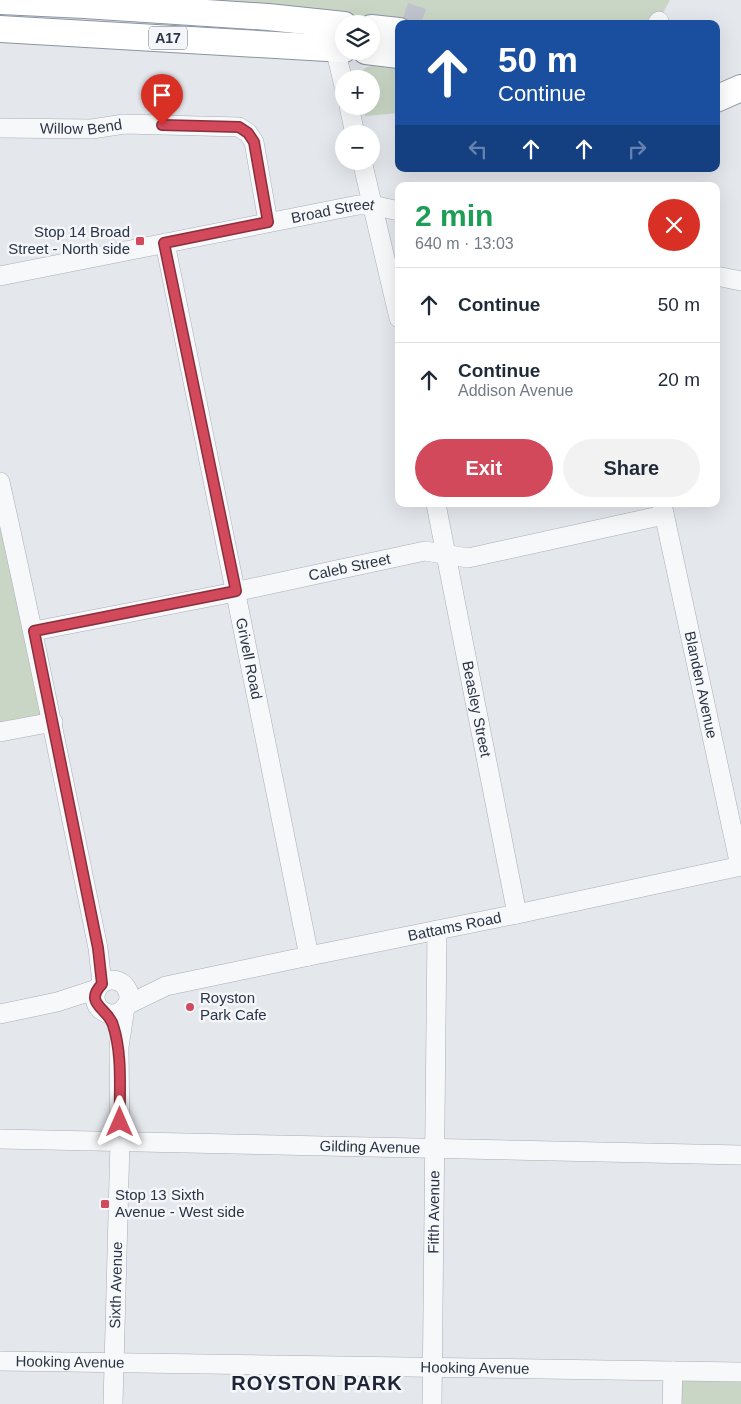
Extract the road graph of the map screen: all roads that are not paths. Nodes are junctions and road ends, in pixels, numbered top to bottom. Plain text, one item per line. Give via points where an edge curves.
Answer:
1 (0, 1) edge
2 (0, 29) edge
3 (380, 29) edge
4 (395, 31) edge
5 (335, 35) edge
6 (335, 36) edge
7 (720, 80) edge
8 (741, 83) edge
9 (741, 88) edge
10 (720, 97) edge
11 (720, 104) edge
12 (741, 108) edge
13 (0, 128) edge
14 (364, 170) edge
15 (372, 206) junction
16 (395, 210) edge
17 (268, 222) junction
18 (164, 243) junction
19 (0, 276) edge
20 (720, 277) edge
21 (741, 281) edge
22 (395, 301) edge
23 (0, 482) edge
24 (437, 507) edge
25 (663, 509) edge
26 (446, 555) junction
27 (236, 591) junction
28 (34, 631) junction
29 (52, 722) junction
30 (0, 732) edge
31 (741, 866) edge
32 (518, 914) junction
33 (437, 930) junction
34 (308, 956) junction
35 (109, 984) junction
36 (166, 986) junction
37 (57, 1002) junction
38 (126, 1006) junction
39 (104, 1011) junction
40 (0, 1014) edge
41 (119, 1047) junction
42 (0, 1139) edge
43 (120, 1141) junction
44 (435, 1149) junction
45 (741, 1155) edge
46 (0, 1361) edge
47 (114, 1364) junction
48 (433, 1368) junction
49 (673, 1371) junction
50 (741, 1372) edge
51 (114, 1404) edge
52 (432, 1404) edge
53 (672, 1404) edge

1 - 5 highway, A17 via 94,5
2 - 6 highway, A17
3 - 4 highway
7 - 8 highway
9 - 10 highway
11 - 12 highway
13 - 17 street, Willow Bend via 92,129 124,124 239,127 254,142
14 - 15 street
15 - 16 street, Broad Street
15 - 17 street, Broad Street via 358,205
15 - 22 street
17 - 18 street, Broad Street
18 - 19 street, Broad Street
18 - 27 street, Grivell Road
20 - 21 street
23 - 28 street
24 - 26 street, Beasley Street
25 - 26 street, Caleb Street via 468,558
25 - 31 street, Blanden Avenue
26 - 27 street, Caleb Street via 424,551
26 - 32 street, Beasley Street
27 - 28 street, Caleb Street
27 - 34 street, Grivell Road
28 - 29 street
29 - 30 street
29 - 35 street via 98,948
31 - 32 street, Battams Road
32 - 33 street, Battams Road
33 - 34 street, Battams Road
33 - 44 street, Fifth Avenue
34 - 36 street, Battams Road
35 - 36 street, Battams Road
35 - 37 street, Battams Road
35 - 38 street via 129,994
35 - 39 street via 95,1000
36 - 38 street, Battams Road
37 - 39 street, Battams Road
37 - 40 street, Battams Road
38 - 39 street via 114,1014
38 - 41 street, Sixth Avenue
39 - 41 street, Sixth Avenue via 113,1024
41 - 43 street, Sixth Avenue
42 - 43 street, Gilding Avenue
43 - 44 street, Gilding Avenue
43 - 47 street, Sixth Avenue
44 - 45 street, Gilding Avenue
44 - 48 street, Fifth Avenue
46 - 47 street, Hooking Avenue
47 - 48 street, Hooking Avenue
47 - 51 street, Sixth Avenue
48 - 49 street, Hooking Avenue
48 - 52 street, Fifth Avenue
49 - 50 street, Hooking Avenue
49 - 53 street

